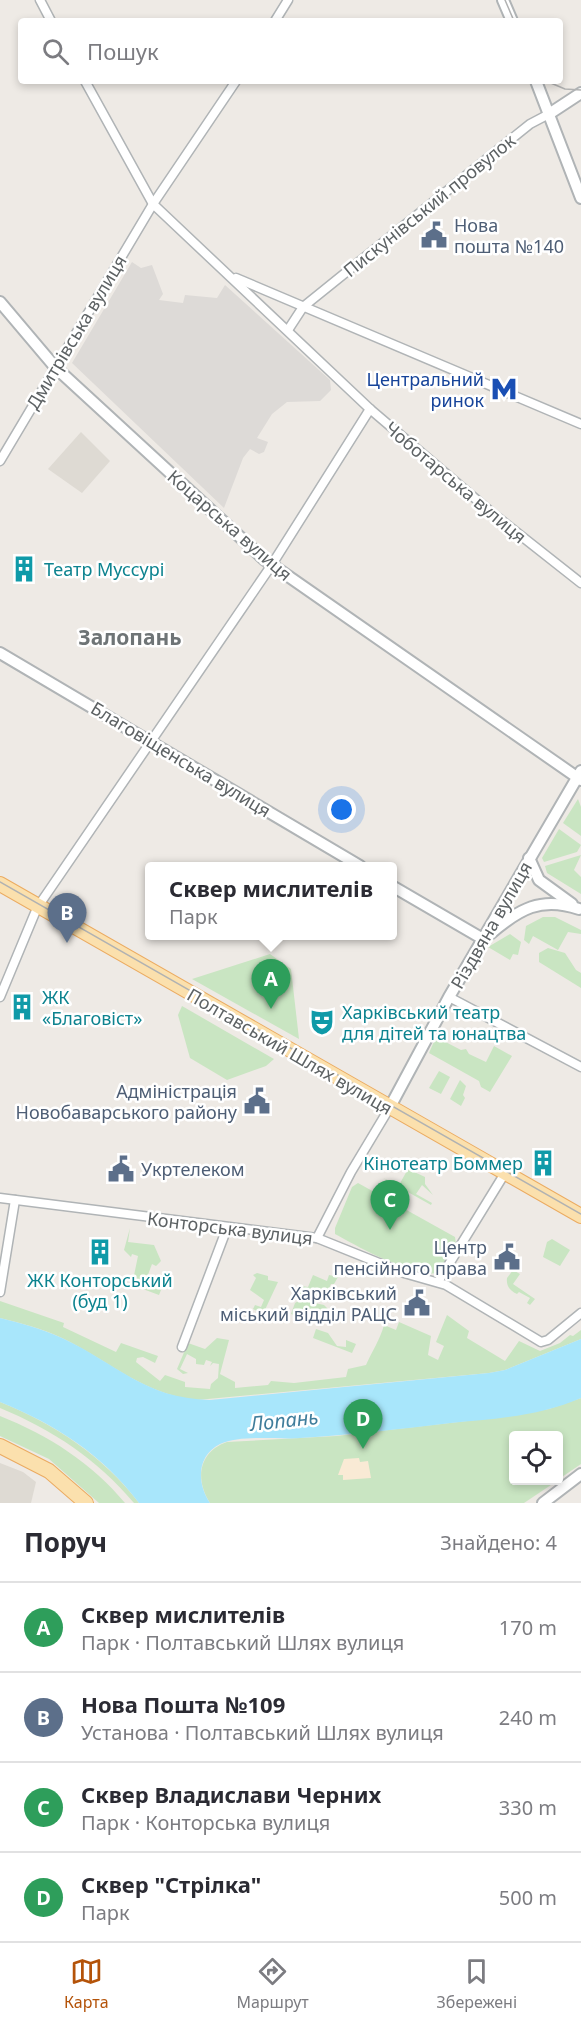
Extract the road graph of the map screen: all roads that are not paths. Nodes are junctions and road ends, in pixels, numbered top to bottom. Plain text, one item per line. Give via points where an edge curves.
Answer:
1 (40, 0) edge
2 (288, 0) edge
3 (503, 0) edge
4 (49, 18) edge
5 (277, 18) edge
6 (511, 18) edge
7 (87, 84) edge
8 (234, 84) edge
9 (537, 84) edge
10 (581, 93) edge
11 (549, 114) junction
12 (581, 198) edge
13 (153, 204) junction
14 (231, 276) junction
15 (0, 302) edge
16 (303, 307) junction
17 (288, 330) junction
18 (55, 367) junction
19 (370, 409) junction
20 (581, 424) edge
21 (0, 461) edge
22 (271, 566) junction
23 (581, 583) edge
24 (0, 652) edge
25 (153, 741) junction
26 (580, 777) edge
27 (529, 858) junction
28 (352, 862) edge
29 (0, 884) edge
30 (397, 888) edge
31 (39, 906) junction
32 (580, 909) edge
33 (483, 939) junction
34 (0, 997) edge
35 (449, 997) junction
36 (581, 1066) edge
37 (390, 1107) junction
38 (505, 1173) junction
39 (0, 1198) edge
40 (15, 1200) junction
41 (581, 1216) edge
42 (227, 1228) junction
43 (317, 1238) junction
44 (438, 1282) junction
45 (0, 1292) edge
46 (581, 1313) edge
47 (182, 1347) dead end
48 (0, 1446) edge
49 (581, 1474) edge
50 (86, 1503) edge
51 (543, 1503) edge

1 - 4 street
2 - 5 street
3 - 6 street
7 - 13 street, Чоботарська вулиця
8 - 13 street, Дмитрівська вулиця
9 - 11 street
10 - 11 street, Пискунівський провулок
11 - 12 street
11 - 16 street, Пискунівський провулок via 530,124
13 - 14 street, Чоботарська вулиця
13 - 18 street, Дмитрівська вулиця
14 - 16 street, Чоботарська вулиця
14 - 17 street, Чоботарська вулиця
15 - 18 street, Коцарська вулиця
16 - 17 street, Пискунівський провулок
16 - 20 street, Чоботарська вулиця
17 - 19 street, Чоботарська вулиця
18 - 21 street, Дмитрівська вулиця
18 - 22 street, Коцарська вулиця
19 - 22 street
19 - 23 street, Чоботарська вулиця
22 - 25 street
22 - 26 street, Коцарська вулиця
24 - 25 street, Благовіщенська вулиця
25 - 28 street, Благовіщенська вулиця
25 - 31 street
26 - 27 street, Різдвяна вулиця
27 - 32 street via 539,880
27 - 33 street, Різдвяна вулиця
29 - 31 main road, Полтавський Шлях вулиця
30 - 33 street
31 - 34 street
31 - 37 main road, Полтавський Шлях вулиця
32 - 33 street via 562,903 540,904 508,920
33 - 35 street, Різдвяна вулиця
35 - 36 street
35 - 37 street, Різдвяна вулиця
37 - 38 main road, Полтавський Шлях вулиця
37 - 43 street, Різдвяна вулиця
38 - 41 main road, Полтавський Шлях вулиця
38 - 44 street
39 - 40 street, Конторська вулиця
40 - 42 street, Конторська вулиця
40 - 45 street
42 - 43 street, Конторська вулиця
42 - 47 street
43 - 44 street, Конторська вулиця via 404,1273
44 - 46 street, Конторська вулиця via 534,1340 544,1342
48 - 50 main road via 49,1471
49 - 51 street

